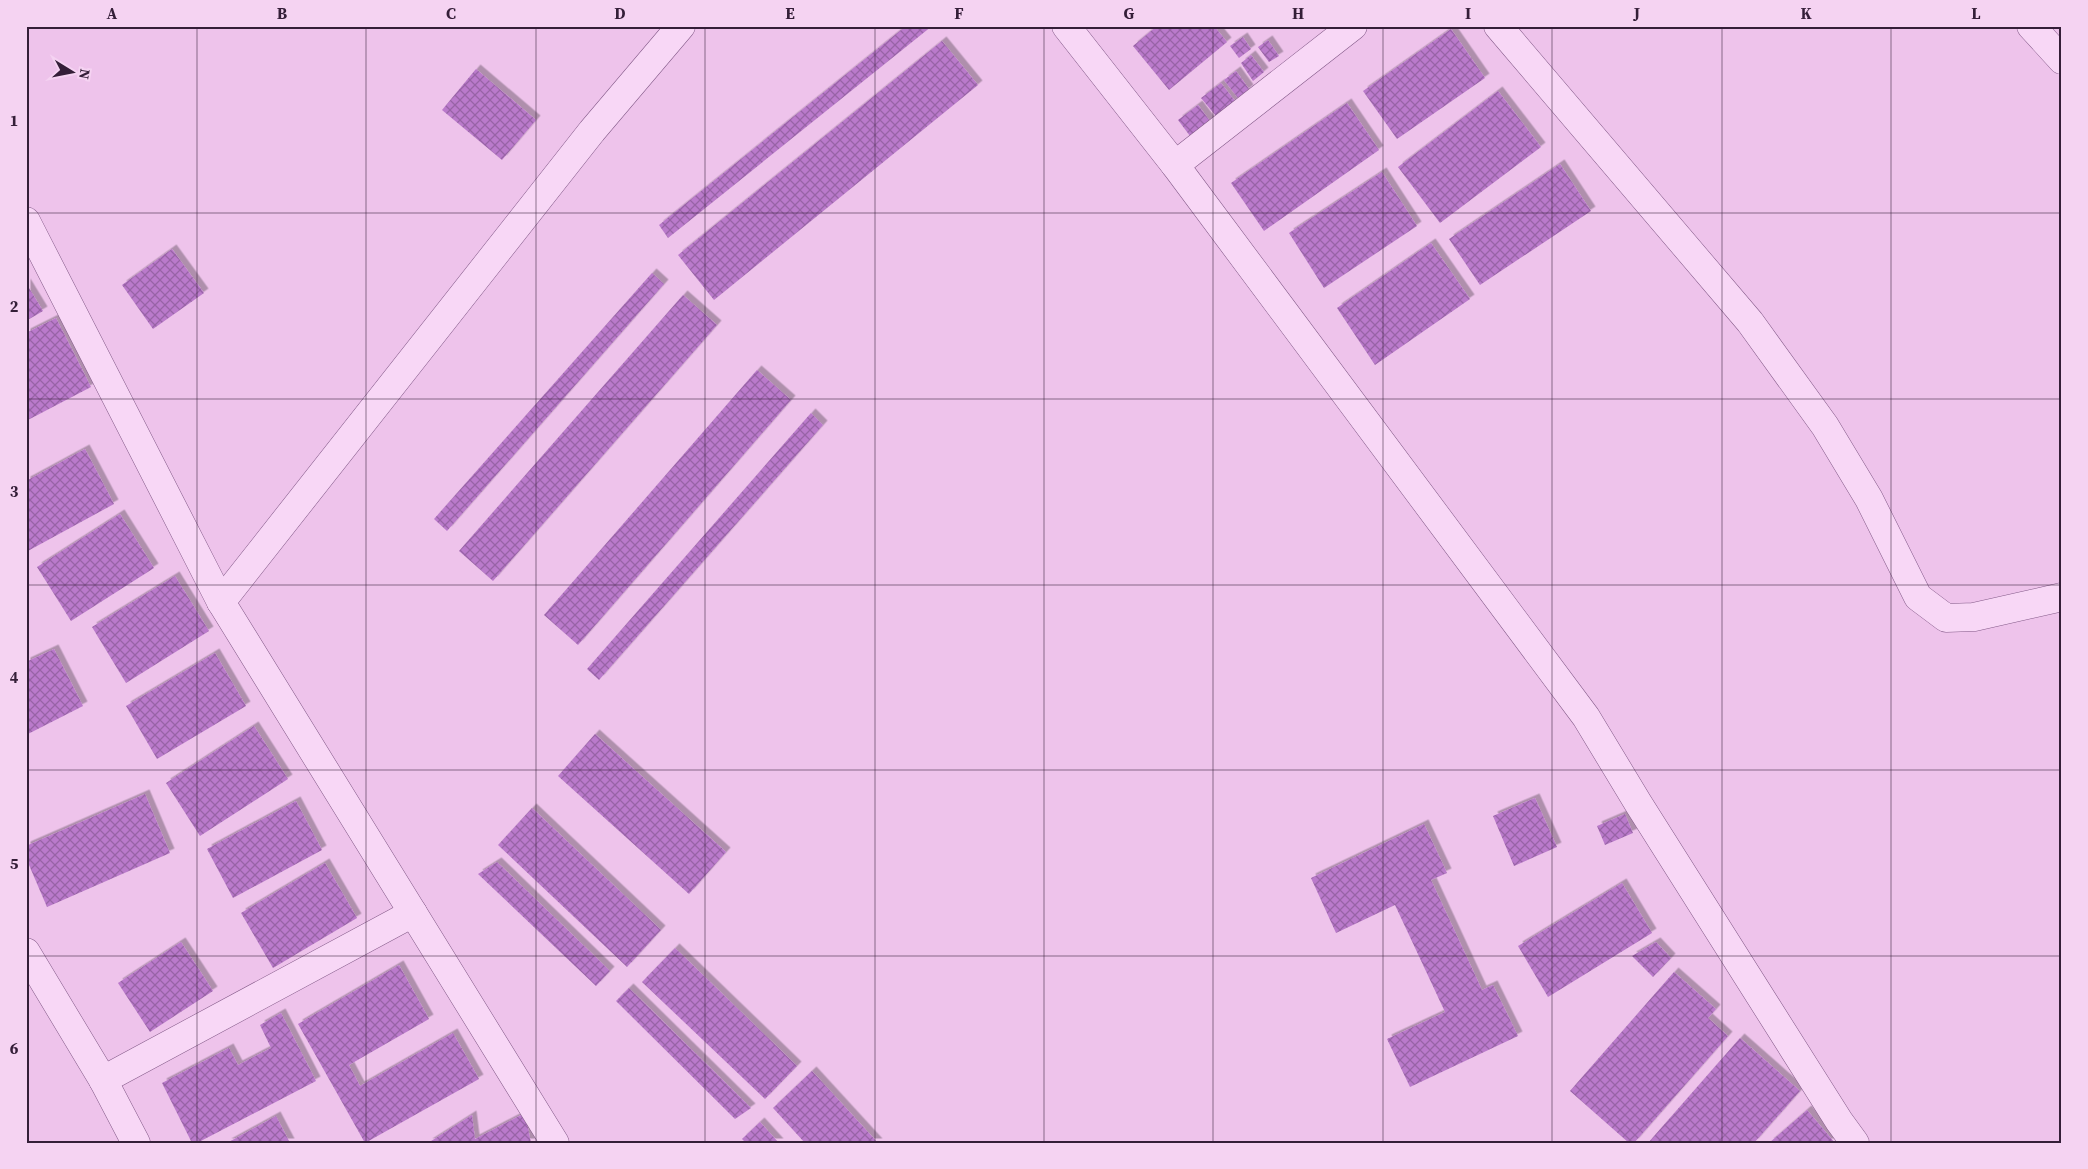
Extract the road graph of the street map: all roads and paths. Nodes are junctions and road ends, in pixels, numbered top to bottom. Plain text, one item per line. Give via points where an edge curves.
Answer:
1 (681, 26) edge
2 (1066, 26) edge
3 (1353, 26) edge
4 (1498, 26) edge
5 (2031, 26) edge
6 (2062, 60) edge
7 (1174, 165) junction
8 (26, 221) edge
9 (2062, 597) edge
10 (221, 602) junction
11 (413, 913) junction
12 (26, 952) edge
13 (103, 1080) junction
14 (136, 1143) edge
15 (555, 1143) edge
16 (1855, 1143) edge

1 - 10 street via 592,131
2 - 7 street
3 - 7 street
4 - 9 street via 1750,322 1825,426 1869,499 1918,597 1946,618 1974,617
5 - 6 street
7 - 16 street via 1586,717
8 - 10 street
10 - 11 street
11 - 13 street
11 - 15 street
12 - 13 street
13 - 14 street

